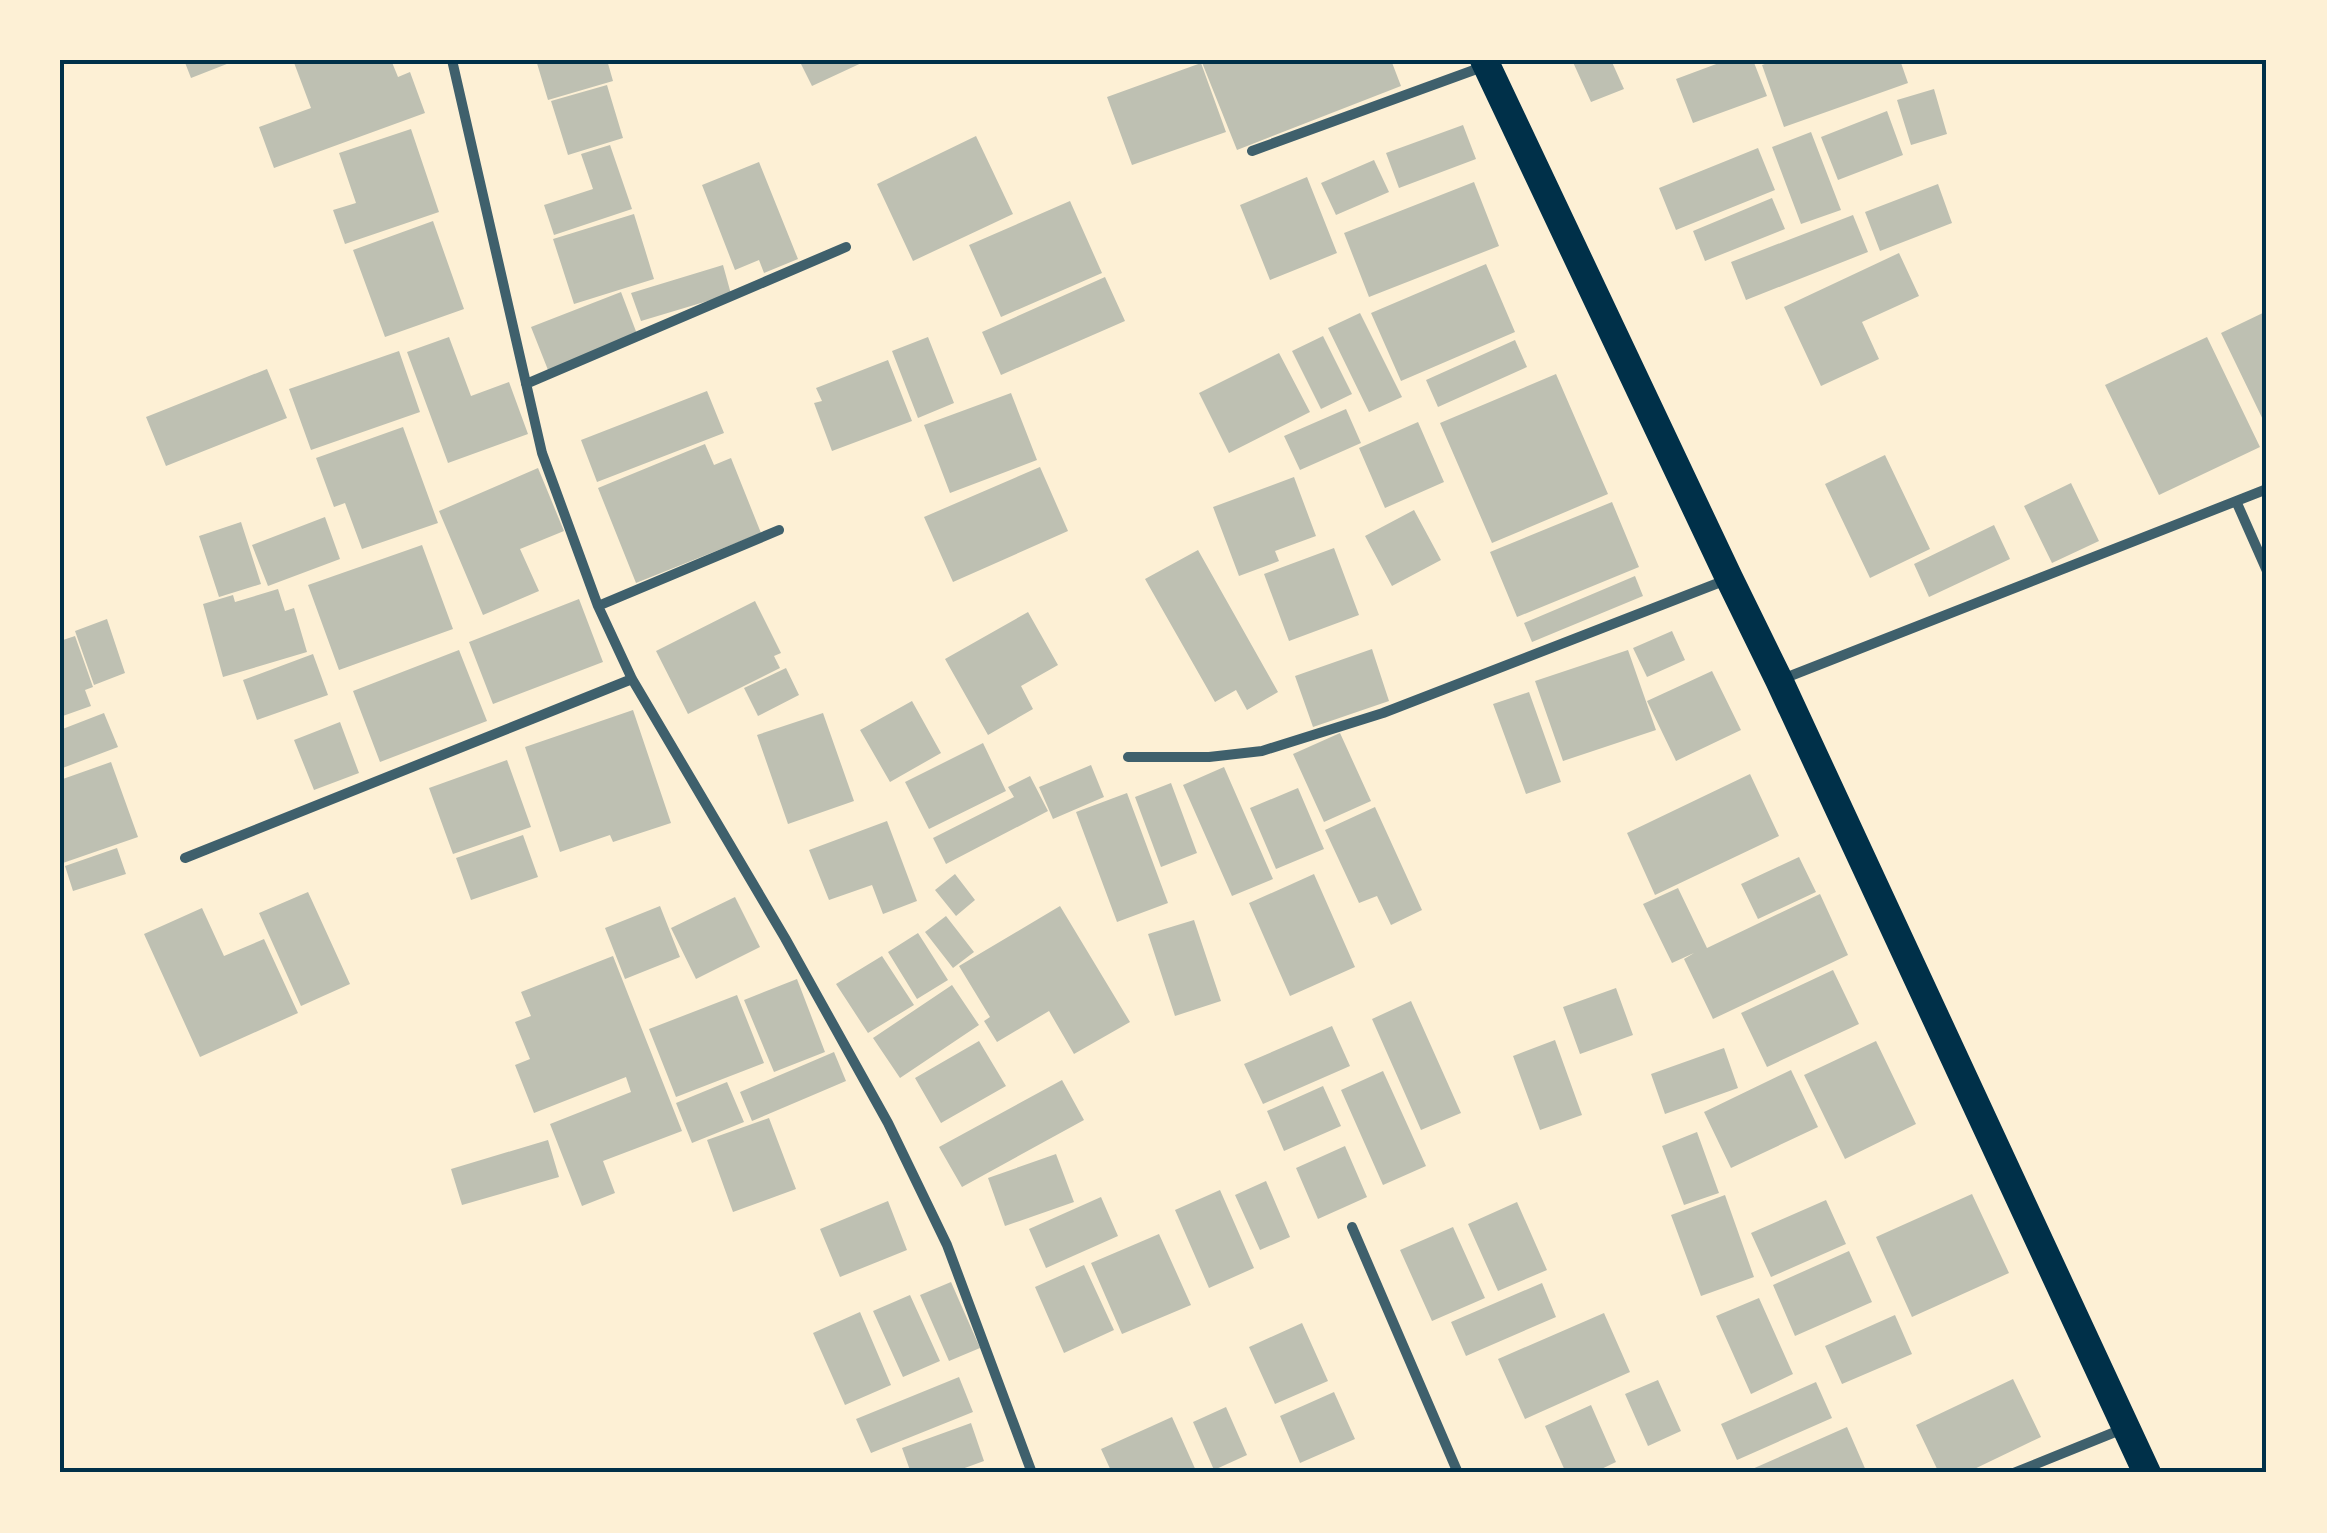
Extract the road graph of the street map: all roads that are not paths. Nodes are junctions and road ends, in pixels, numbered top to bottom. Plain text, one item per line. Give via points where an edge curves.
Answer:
1 (452, 60) edge
2 (1485, 63) edge
3 (1252, 151) dead end
4 (846, 248) dead end
5 (526, 384) junction
6 (2267, 490) edge
7 (2236, 501) junction
8 (779, 530) dead end
9 (2267, 571) edge
10 (1728, 578) junction
11 (598, 606) junction
12 (632, 679) junction
13 (1779, 680) junction
14 (1128, 757) dead end
15 (185, 858) dead end
16 (1352, 1227) dead end
17 (2125, 1428) junction
18 (1032, 1473) edge
19 (1458, 1473) edge
20 (2014, 1473) edge
21 (2147, 1473) edge

1 - 5 street
2 - 3 street
2 - 10 highway
4 - 5 street
5 - 11 street via 542,453
6 - 7 street
7 - 9 street
7 - 13 street
8 - 11 street
10 - 13 highway
10 - 14 street via 1383,713 1262,751
11 - 12 street
12 - 15 street
12 - 18 street via 888,1123 947,1245
13 - 17 highway
16 - 19 street
17 - 20 street
17 - 21 highway

